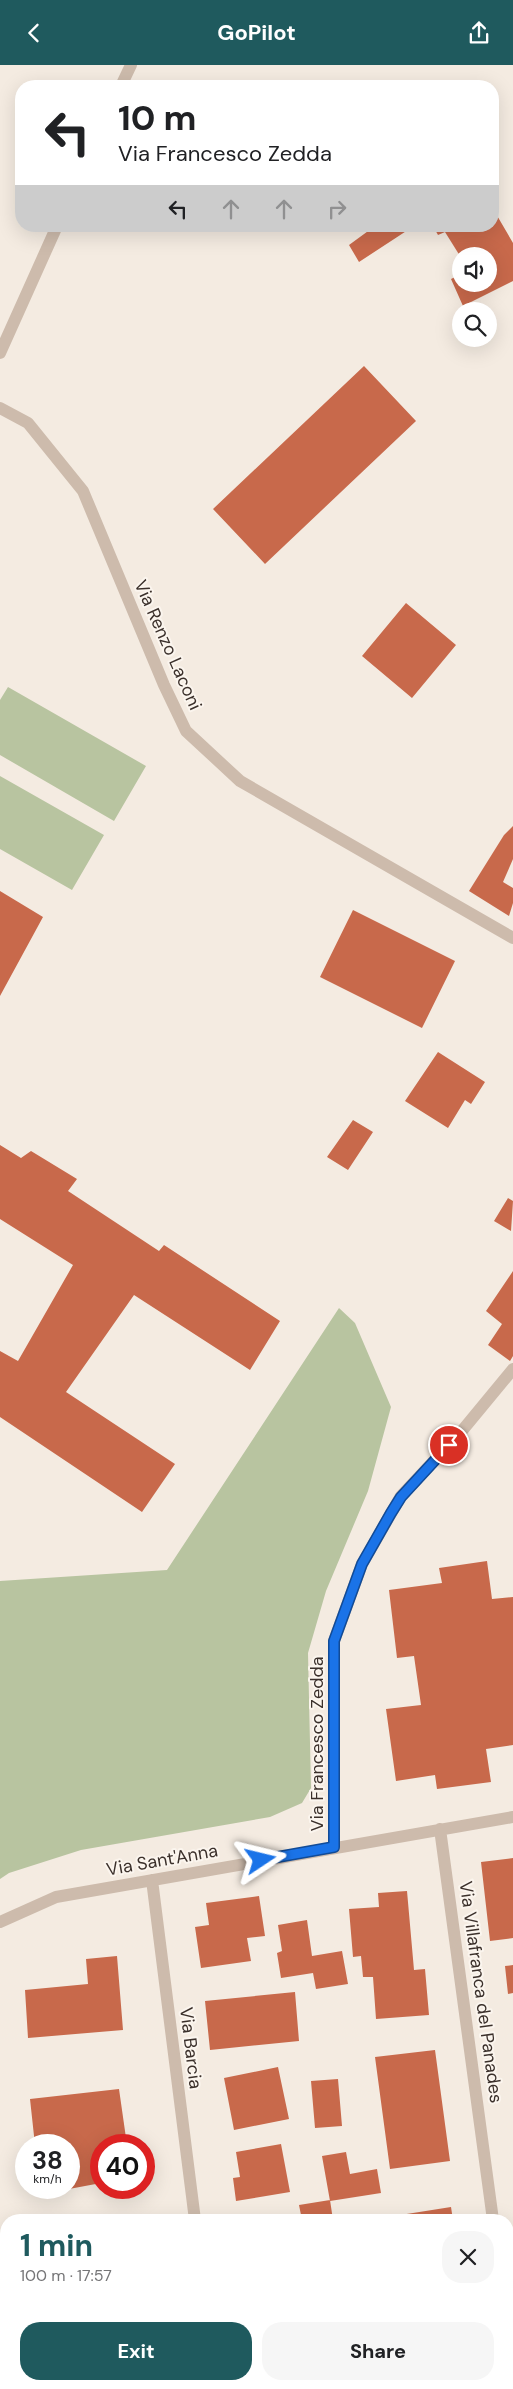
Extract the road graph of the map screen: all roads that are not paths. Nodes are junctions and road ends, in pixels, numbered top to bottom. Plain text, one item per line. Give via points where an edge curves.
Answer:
1 (131, 65) edge
2 (124, 80) edge
3 (55, 232) edge
4 (0, 353) edge
5 (0, 408) edge
6 (513, 938) edge
7 (513, 1369) edge
8 (513, 1817) edge
9 (440, 1829) junction
10 (334, 1847) junction
11 (152, 1879) junction
12 (0, 1922) edge
13 (194, 2214) edge
14 (492, 2214) edge

1 - 2 street
3 - 4 street
5 - 6 street, Via Renzo Laconi via 28,423 83,491 186,731 240,781
7 - 10 street, Via Francesco Zedda via 401,1497 362,1564 334,1641
8 - 9 street, Via Sant'Anna
9 - 10 street, Via Sant'Anna
9 - 14 street, Via Villafranca del Panades
10 - 11 street, Via Sant'Anna
11 - 12 street, Via Sant'Anna via 56,1897
11 - 13 street, Via Barcia

